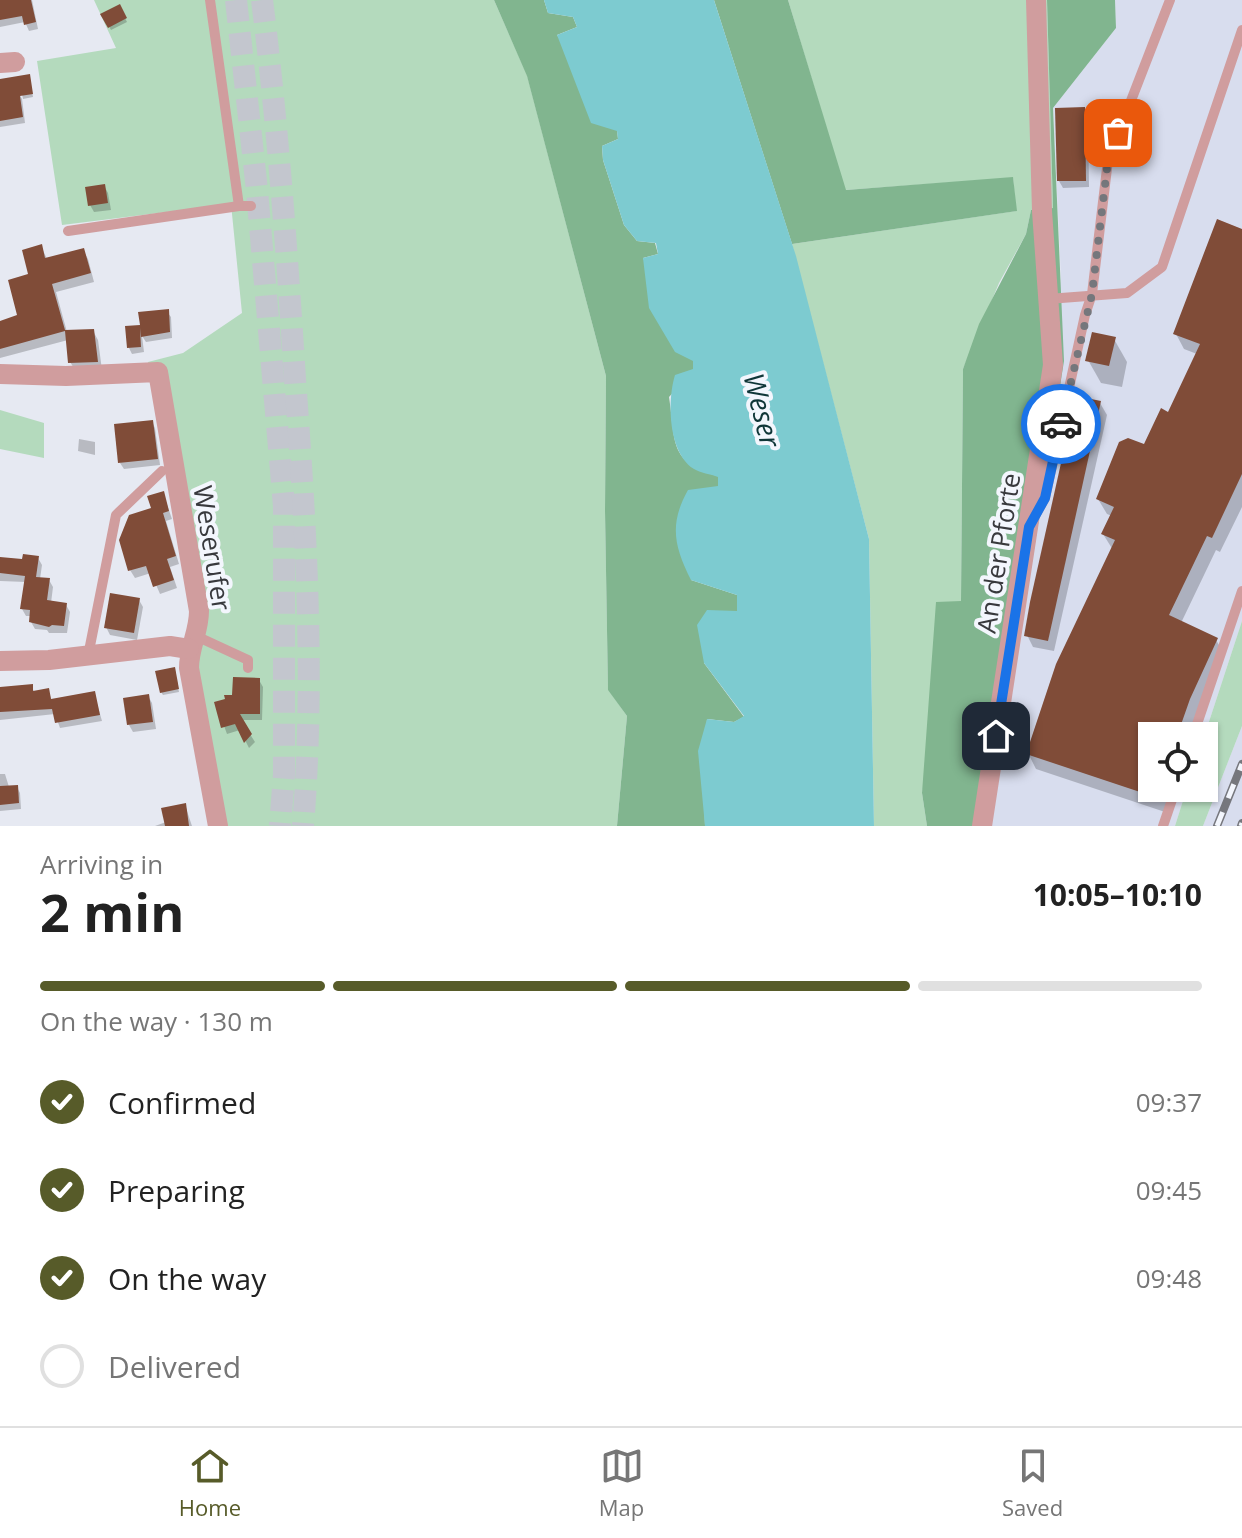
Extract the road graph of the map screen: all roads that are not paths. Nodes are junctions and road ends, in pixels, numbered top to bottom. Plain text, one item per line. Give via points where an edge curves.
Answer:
1 (210, 0) edge
2 (1036, 0) edge
3 (1170, 0) edge
4 (1242, 30) edge
5 (239, 206) junction
6 (251, 206) dead end
7 (68, 231) dead end
8 (1092, 294) junction
9 (1048, 299) junction
10 (0, 374) edge
11 (162, 471) dead end
12 (1029, 527) junction
13 (1242, 591) edge
14 (193, 642) junction
15 (88, 656) junction
16 (0, 661) edge
17 (248, 668) dead end
18 (1198, 722) edge
19 (1171, 802) edge
20 (218, 826) edge
21 (982, 826) edge
22 (1163, 826) edge

1 - 5 lane
2 - 9 street, An der Pforte
3 - 8 lane via 1108,160
4 - 8 lane via 1162,267 1127,293
5 - 6 lane
5 - 7 lane
8 - 9 lane
8 - 12 lane via 1045,498
9 - 12 street, An der Pforte via 1053,365
10 - 14 street, Weserufer via 158,372 199,611
11 - 15 lane via 116,515
12 - 21 street, An der Pforte
13 - 18 lane
14 - 15 street
14 - 17 lane via 248,660
14 - 20 street, Weserufer via 189,668
15 - 16 street
19 - 22 lane

